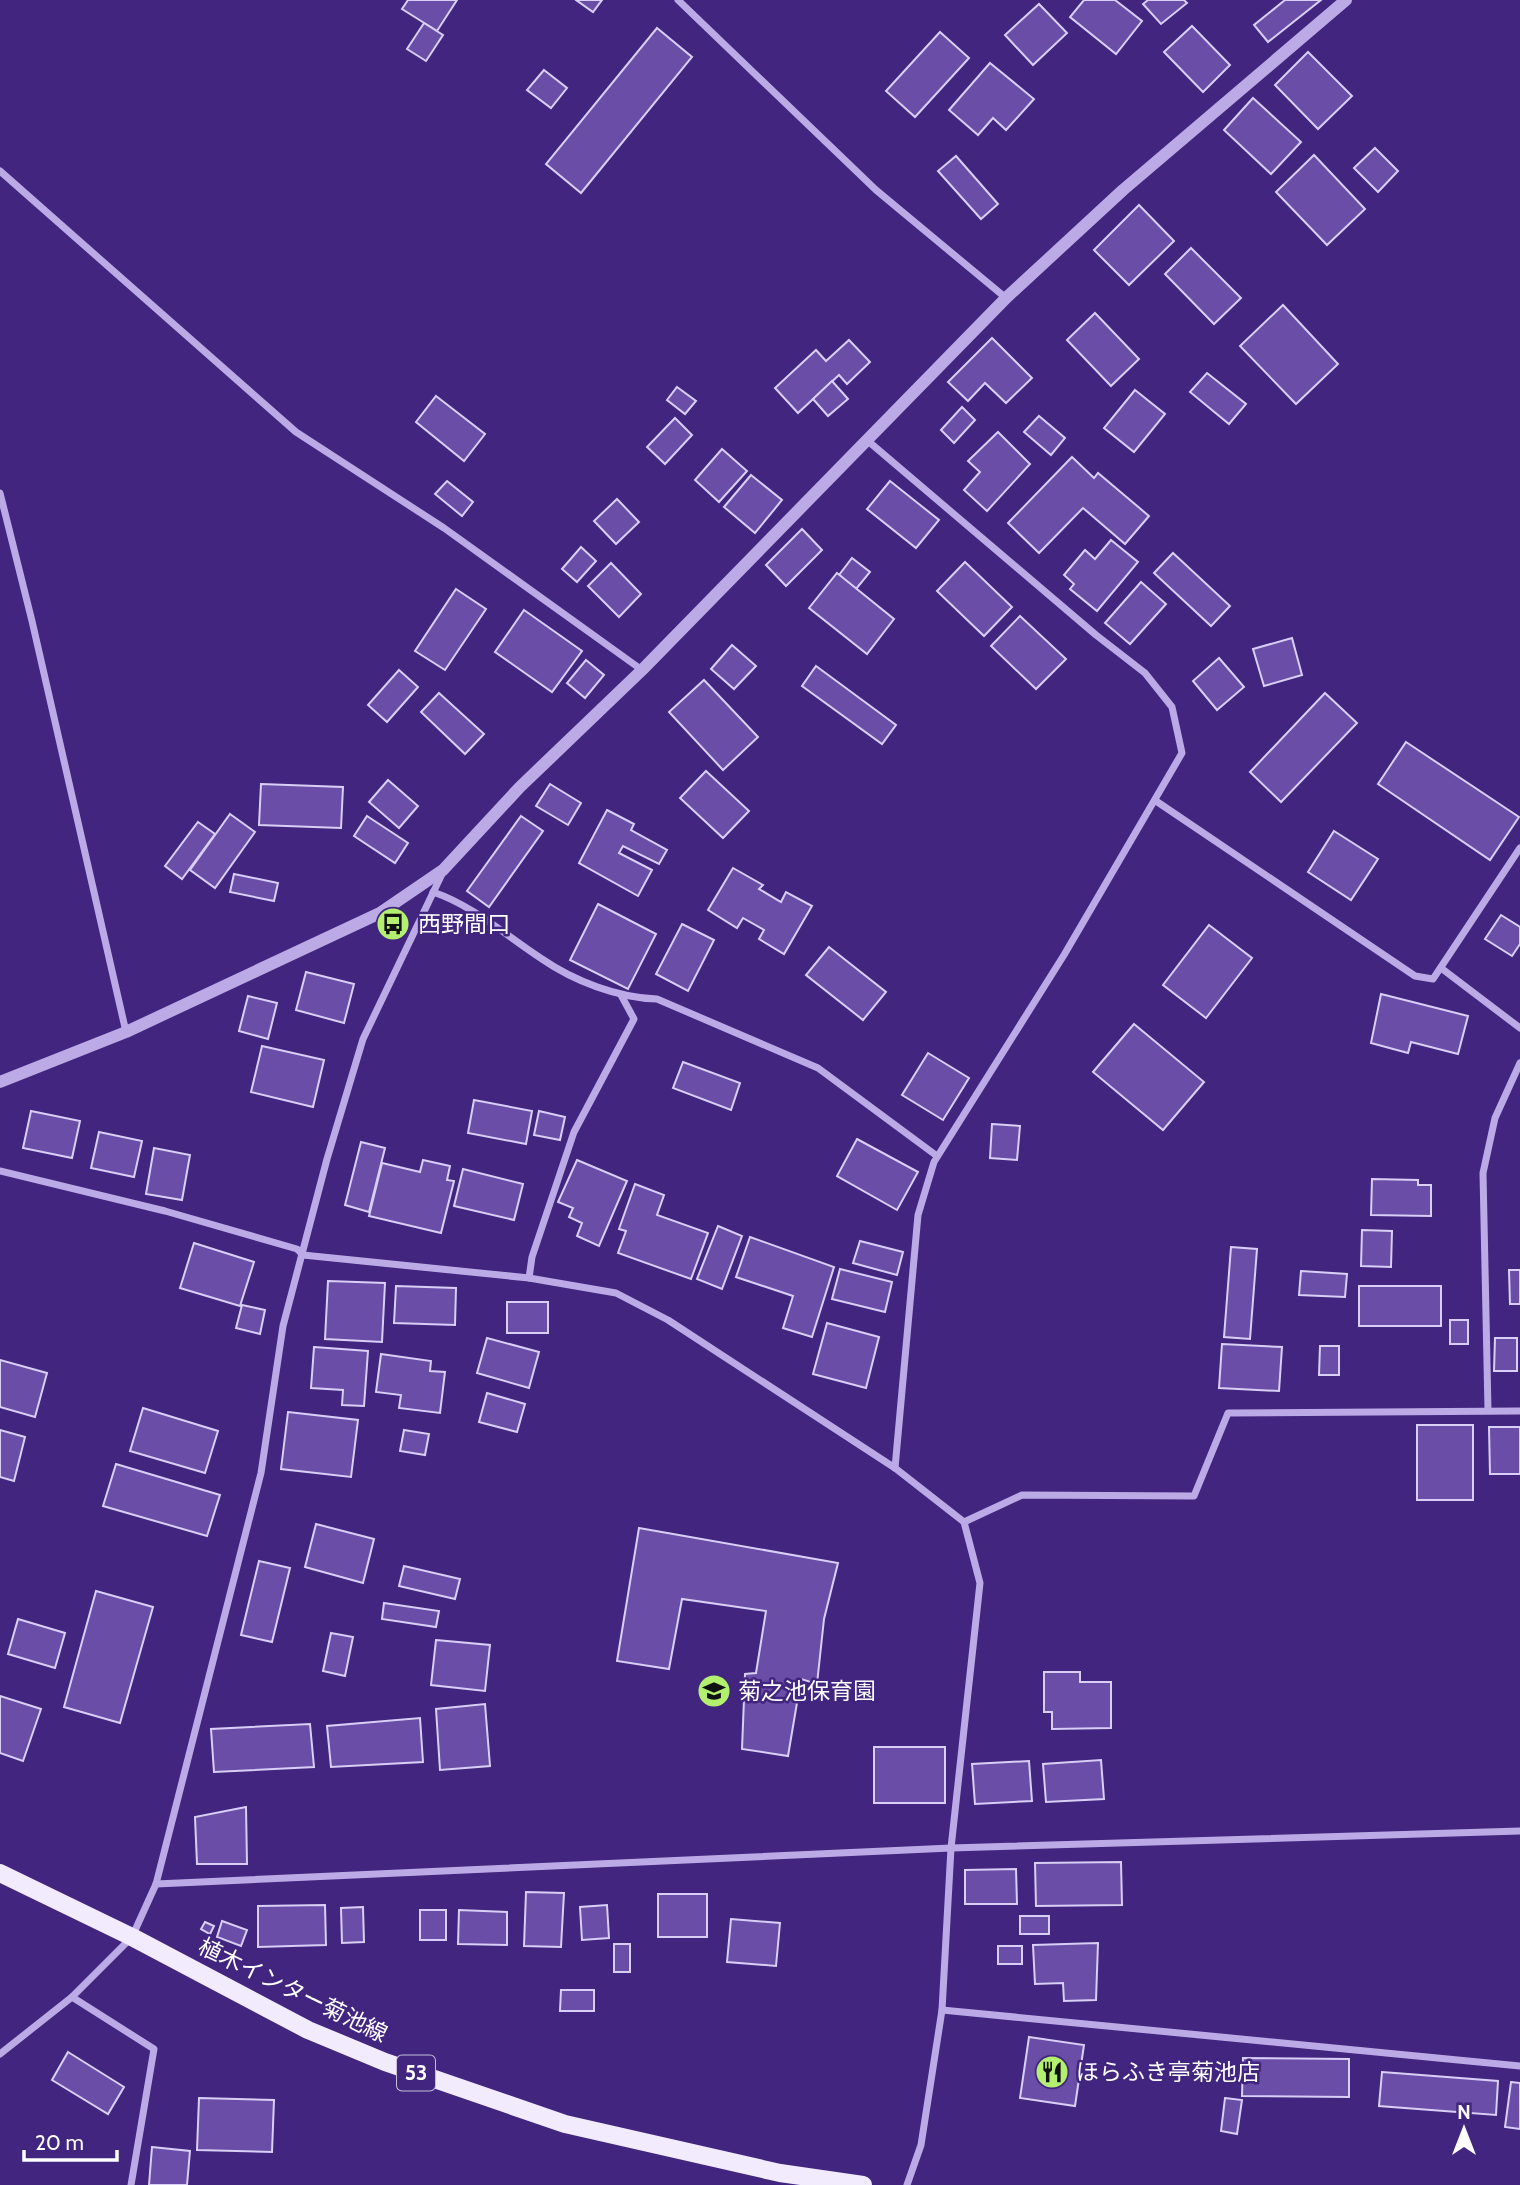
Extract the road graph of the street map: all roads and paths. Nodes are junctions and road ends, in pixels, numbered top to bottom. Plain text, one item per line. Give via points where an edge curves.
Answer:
1 (678, 0) edge
2 (1346, 0) edge
3 (0, 171) edge
4 (1006, 298) junction
5 (868, 442) junction
6 (0, 493) edge
7 (642, 670) junction
8 (1156, 801) junction
9 (1520, 848) edge
10 (443, 870) junction
11 (433, 892) junction
12 (1441, 968) junction
13 (621, 994) junction
14 (1520, 1028) edge
15 (126, 1032) junction
16 (1520, 1063) edge
17 (0, 1082) edge
18 (937, 1156) junction
19 (0, 1171) edge
20 (303, 1255) junction
21 (529, 1278) junction
22 (1488, 1410) junction
23 (1520, 1410) edge
24 (895, 1468) junction
25 (964, 1522) junction
26 (1520, 1831) edge
27 (951, 1848) junction
28 (0, 1873) edge
29 (156, 1884) junction
30 (132, 1937) junction
31 (72, 1997) junction
32 (942, 2010) junction
33 (0, 2054) edge
34 (1520, 2066) edge
35 (131, 2185) edge
36 (863, 2185) edge
37 (907, 2185) edge

1 - 4 street via 876,190
2 - 4 street via 1123,190
3 - 7 street via 296,432 444,528
4 - 5 street
5 - 7 street
5 - 8 street via 1145,673 1172,708 1182,753
6 - 15 street
7 - 10 street via 520,786
8 - 12 street via 1415,976 1433,979
8 - 18 street
9 - 12 street
10 - 11 street
10 - 15 street via 380,912
11 - 13 street via 460,901 544,961
11 - 20 street via 363,1039
12 - 14 street
13 - 18 street via 657,999 818,1068
13 - 21 street via 634,1019 574,1132 532,1256
15 - 17 street
16 - 22 street via 1495,1118 1483,1173
18 - 24 street via 918,1215
19 - 20 street via 165,1211 297,1249
20 - 21 street
20 - 29 street via 283,1326 261,1474
21 - 24 street via 626,1298 668,1320
22 - 23 street
22 - 25 street via 1228,1413 1194,1496 1021,1495
24 - 25 street
25 - 27 street via 980,1583
26 - 27 street
27 - 29 street
27 - 32 street
28 - 30 main road, 植木インター菊池線 / 53
29 - 30 street
30 - 31 street
30 - 36 main road, 植木インター菊池線 / 53 via 308,2030 552,2120 664,2149
31 - 33 street
31 - 35 street via 154,2049
32 - 34 street
32 - 37 street via 920,2145

